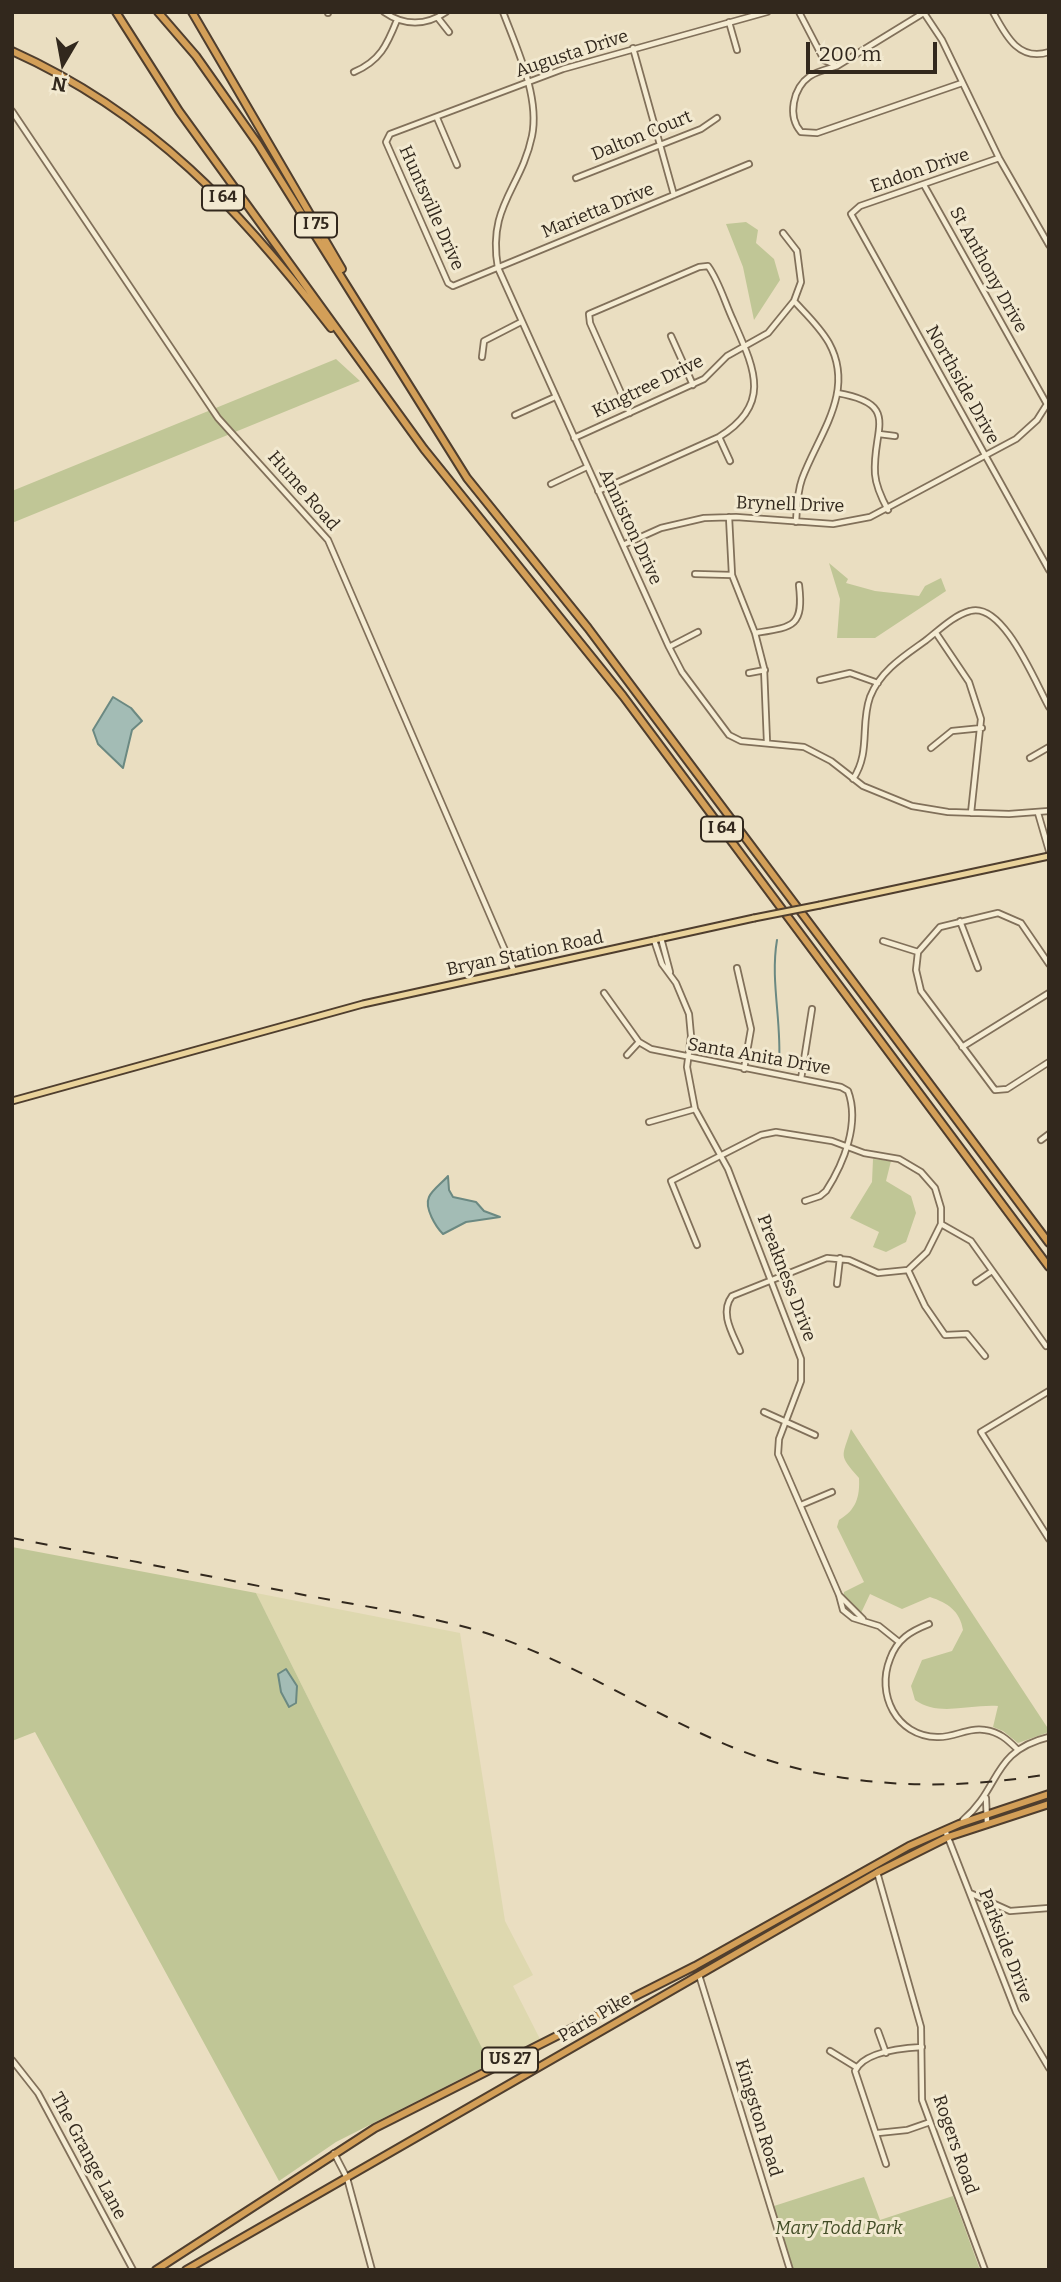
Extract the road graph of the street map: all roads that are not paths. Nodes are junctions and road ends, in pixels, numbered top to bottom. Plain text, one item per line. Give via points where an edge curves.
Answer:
1 (116, 12) edge
2 (158, 12) edge
3 (192, 12) edge
4 (384, 12) edge
5 (446, 12) edge
6 (503, 12) edge
7 (767, 12) edge
8 (799, 12) edge
9 (993, 12) edge
10 (925, 13) edge
11 (438, 18) junction
12 (397, 20) junction
13 (729, 22) junction
14 (449, 33) dead end
15 (633, 48) junction
16 (737, 50) dead end
17 (12, 51) edge
18 (1049, 52) edge
19 (837, 66) junction
20 (354, 72) dead end
21 (527, 82) junction
22 (962, 83) junction
23 (12, 111) edge
24 (437, 118) junction
25 (717, 118) dead end
26 (390, 134) joint
27 (659, 146) junction
28 (999, 158) junction
29 (749, 164) dead end
30 (457, 165) dead end
31 (576, 178) dead end
32 (924, 184) junction
33 (674, 195) junction
34 (852, 212) joint
35 (783, 233) dead end
36 (1049, 245) edge
37 (498, 268) junction
38 (459, 285) joint
39 (794, 301) junction
40 (521, 322) junction
41 (671, 336) dead end
42 (745, 347) junction
43 (482, 358) dead end
44 (693, 385) junction
45 (836, 393) junction
46 (555, 397) junction
47 (386, 398) junction
48 (1048, 404) edge
49 (631, 413) junction
50 (515, 415) dead end
51 (879, 434) junction
52 (895, 436) dead end
53 (439, 437) junction
54 (719, 437) junction
55 (574, 438) junction
56 (986, 456) junction
57 (730, 461) dead end
58 (587, 467) junction
59 (551, 484) dead end
60 (598, 491) junction
61 (888, 510) junction
62 (729, 517) junction
63 (796, 522) junction
64 (623, 545) junction
65 (1049, 570) edge
66 (695, 574) dead end
67 (732, 575) junction
68 (799, 585) dead end
69 (698, 632) dead end
70 (755, 632) junction
71 (936, 632) junction
72 (669, 647) junction
73 (765, 670) junction
74 (749, 673) dead end
75 (820, 680) dead end
76 (878, 683) junction
77 (1049, 692) edge
78 (1042, 696) junction
79 (1049, 707) edge
80 (982, 728) junction
81 (767, 742) junction
82 (1049, 747) edge
83 (931, 748) dead end
84 (1030, 758) dead end
85 (853, 779) junction
86 (1049, 811) edge
87 (971, 813) junction
88 (1038, 813) junction
89 (1049, 854) edge
90 (960, 921) junction
91 (658, 939) junction
92 (883, 942) dead end
93 (918, 952) junction
94 (1049, 964) edge
95 (737, 968) dead end
96 (978, 968) dead end
97 (514, 971) junction
98 (604, 993) dead end
99 (1049, 993) edge
100 (811, 1009) dead end
101 (639, 1042) junction
102 (962, 1047) junction
103 (627, 1055) dead end
104 (688, 1058) junction
105 (1049, 1062) edge
106 (744, 1069) junction
107 (802, 1079) junction
108 (12, 1101) edge
109 (695, 1109) junction
110 (649, 1122) dead end
111 (1049, 1134) edge
112 (1041, 1140) dead end
113 (846, 1146) junction
114 (720, 1155) junction
115 (805, 1200) dead end
116 (941, 1224) junction
117 (1049, 1242) edge
118 (697, 1245) dead end
119 (840, 1258) junction
120 (1049, 1267) edge
121 (908, 1270) junction
122 (992, 1271) junction
123 (772, 1279) junction
124 (976, 1282) dead end
125 (837, 1284) dead end
126 (1046, 1346) dead end
127 (740, 1352) dead end
128 (985, 1356) dead end
129 (1049, 1391) edge
130 (764, 1412) dead end
131 (786, 1420) junction
132 (815, 1436) dead end
133 (832, 1492) dead end
134 (801, 1505) junction
135 (1049, 1539) edge
136 (839, 1595) junction
137 (863, 1619) junction
138 (929, 1625) dead end
139 (899, 1642) junction
140 (1049, 1737) edge
141 (1017, 1749) junction
142 (1049, 1794) edge
143 (986, 1797) junction
144 (980, 1804) junction
145 (1049, 1804) edge
146 (999, 1810) junction
147 (985, 1815) junction
148 (959, 1824) junction
149 (988, 1824) junction
150 (946, 1834) junction
151 (873, 1865) junction
152 (878, 1872) junction
153 (968, 1892) junction
154 (987, 1902) junction
155 (1049, 1908) edge
156 (977, 1913) junction
157 (695, 1966) junction
158 (699, 1975) junction
159 (878, 2031) dead end
160 (922, 2048) junction
161 (830, 2051) dead end
162 (886, 2053) junction
163 (12, 2060) edge
164 (856, 2067) junction
165 (1049, 2067) edge
166 (930, 2122) junction
167 (878, 2133) junction
168 (334, 2152) junction
169 (886, 2164) dead end
170 (347, 2178) junction
171 (133, 2270) edge
172 (156, 2270) edge
173 (186, 2270) edge
174 (372, 2270) edge
175 (790, 2270) edge
176 (985, 2270) edge

1 - 47 highway, I 75 via 179,111
2 - 53 highway, I 64 via 196,56 258,144
3 - 53 highway, I 75
4 - 12 street
5 - 11 street
6 - 21 street, Anniston Drive
7 - 13 street, Augusta Drive
8 - 19 street via 824,60
9 - 18 street via 1014,46 1035,55
10 - 19 street
10 - 22 street
11 - 12 street via 418,23
11 - 14 street
12 - 20 street via 383,52 372,64
13 - 15 street, Augusta Drive
13 - 16 street
15 - 21 street, Augusta Drive
15 - 27 street
17 - 47 highway, I 64 via 132,121 205,181 274,254
19 - 22 street via 814,74 799,88 793,110 801,132 817,133
21 - 24 street, Augusta Drive
21 - 37 street, Anniston Drive via 533,108 532,136 498,214
22 - 28 street
23 - 97 street, Hume Road via 218,418 328,540
24 - 26 street, Augusta Drive
24 - 30 street
25 - 27 street, Dalton Court
26 - 38 street, Huntsville Drive via 386,142 448,283
27 - 31 street, Dalton Court
27 - 33 street
28 - 32 street, Endon Drive
28 - 36 street
29 - 33 street, Marietta Drive
32 - 34 street, Endon Drive
32 - 48 street, St Anthony Drive
33 - 37 street, Marietta Drive
34 - 56 street, Northside Drive
35 - 39 street via 795,247 801,267
37 - 38 street, Marietta Drive
37 - 40 street, Anniston Drive
39 - 42 street, Kingtree Drive via 768,333
39 - 45 street via 832,349
40 - 43 street via 484,341
40 - 46 street, Anniston Drive
41 - 44 street
42 - 44 street, Kingtree Drive
42 - 49 street via 707,265 589,314
42 - 54 street via 755,375 753,401 740,421
44 - 49 street, Kingtree Drive
45 - 51 street via 868,401 877,415
45 - 63 street via 824,435 802,479
46 - 50 street
46 - 55 street, Anniston Drive
47 - 120 highway, I 64 via 623,696
48 - 56 street, Brynell Drive via 1023,434
49 - 55 street, Kingtree Drive
51 - 52 street
51 - 61 street via 875,478
53 - 117 highway, I 64 via 646,704
54 - 57 street
54 - 60 street
55 - 58 street, Anniston Drive
56 - 61 street, Brynell Drive
56 - 65 street, Northside Drive
58 - 59 street
58 - 60 street, Anniston Drive
60 - 64 street, Anniston Drive
61 - 63 street, Brynell Drive via 842,523
62 - 63 street, Brynell Drive
62 - 64 street, Brynell Drive via 673,524
62 - 67 street
64 - 72 street, Anniston Drive
66 - 67 street
67 - 70 street
68 - 70 street via 801,611 796,622
69 - 72 street
70 - 73 street
71 - 76 street via 893,664
71 - 78 street via 966,612 990,613 1003,625
71 - 80 street via 969,682
72 - 81 street, Anniston Drive via 729,735 741,741
73 - 74 street
73 - 81 street
75 - 76 street via 850,673
76 - 85 street via 869,701 864,756
77 - 78 street
78 - 79 street
80 - 83 street via 952,732
80 - 87 street
81 - 85 street, Anniston Drive via 813,751
82 - 84 street
85 - 87 street, Anniston Drive via 912,806
86 - 88 street, Anniston Drive
87 - 88 street, Anniston Drive
88 - 89 street
89 - 91 main road, Bryan Station Road, bridge
90 - 93 street via 934,931
90 - 94 street via 998,913 1014,917
90 - 96 street
91 - 97 main road, Bryan Station Road
91 - 104 street, Preakness Drive via 689,1014
92 - 93 street
93 - 102 street via 916,978 921,991
95 - 106 street via 751,1029
97 - 108 main road, Bryan Station Road via 324,1014
98 - 101 street
99 - 102 street
100 - 107 street
101 - 103 street
101 - 104 street, Santa Anita Drive via 661,1053
102 - 105 street via 998,1091
104 - 106 street, Santa Anita Drive
104 - 109 street, Preakness Drive
106 - 107 street, Santa Anita Drive
107 - 113 street, Santa Anita Drive via 848,1091 853,1124
109 - 110 street
109 - 114 street, Preakness Drive
111 - 112 street
113 - 114 street via 776,1132
113 - 115 street, Santa Anita Drive via 826,1191
113 - 116 street via 900,1159 921,1172 937,1194
114 - 118 street via 671,1181
114 - 123 street, Preakness Drive
116 - 121 street via 927,1252
116 - 122 street via 971,1241
119 - 121 street via 878,1273
119 - 123 street via 814,1262
119 - 125 street
121 - 128 street via 945,1335 967,1335
122 - 124 street
122 - 126 street
123 - 127 street via 737,1293 727,1305 726,1315
123 - 131 street, Preakness Drive via 801,1359 801,1381
129 - 135 street via 981,1432
130 - 131 street
131 - 132 street
131 - 134 street, Preakness Drive via 778,1454
133 - 134 street
134 - 136 street, Preakness Drive
136 - 137 street, Preakness Drive
136 - 137 street, Preakness Drive via 842,1610
137 - 139 street, Preakness Drive
138 - 139 street
139 - 141 street via 887,1666 884,1686 888,1703 902,1723 931,1737 990,1731 1003,1735
140 - 141 street
141 - 143 street via 999,1768
142 - 146 highway, US 27
143 - 144 street
143 - 146 street via 989,1805
143 - 147 street
144 - 147 street
144 - 148 street
145 - 149 highway, US 27
146 - 147 highway, US 27
147 - 148 highway, US 27
147 - 149 street
148 - 150 highway, US 27
149 - 150 highway, Paris Pike / US 27
150 - 151 highway, Paris Pike / US 27
150 - 152 highway, Paris Pike / US 27
150 - 153 street, Parkside Drive
151 - 152 street, Rogers Road
151 - 157 highway, Paris Pike / US 27
152 - 158 highway, Paris Pike / US 27
152 - 160 street, Rogers Road via 921,2027
153 - 154 street
153 - 156 street, Parkside Drive
154 - 155 street via 1018,1912
154 - 156 street
156 - 165 street, Parkside Drive via 1016,2012
157 - 158 highway
157 - 168 highway, Paris Pike / US 27
158 - 170 highway, Paris Pike / US 27
158 - 175 street, Kingston Road
159 - 162 street
160 - 162 street
160 - 166 street, Rogers Road via 921,2096
161 - 164 street
162 - 164 street
163 - 171 street, The Grange Lane via 38,2093
164 - 167 street
166 - 167 street
166 - 176 street, Rogers Road
167 - 169 street
168 - 170 street
168 - 172 highway, Paris Pike / US 27
170 - 173 highway, Paris Pike / US 27
170 - 174 street

